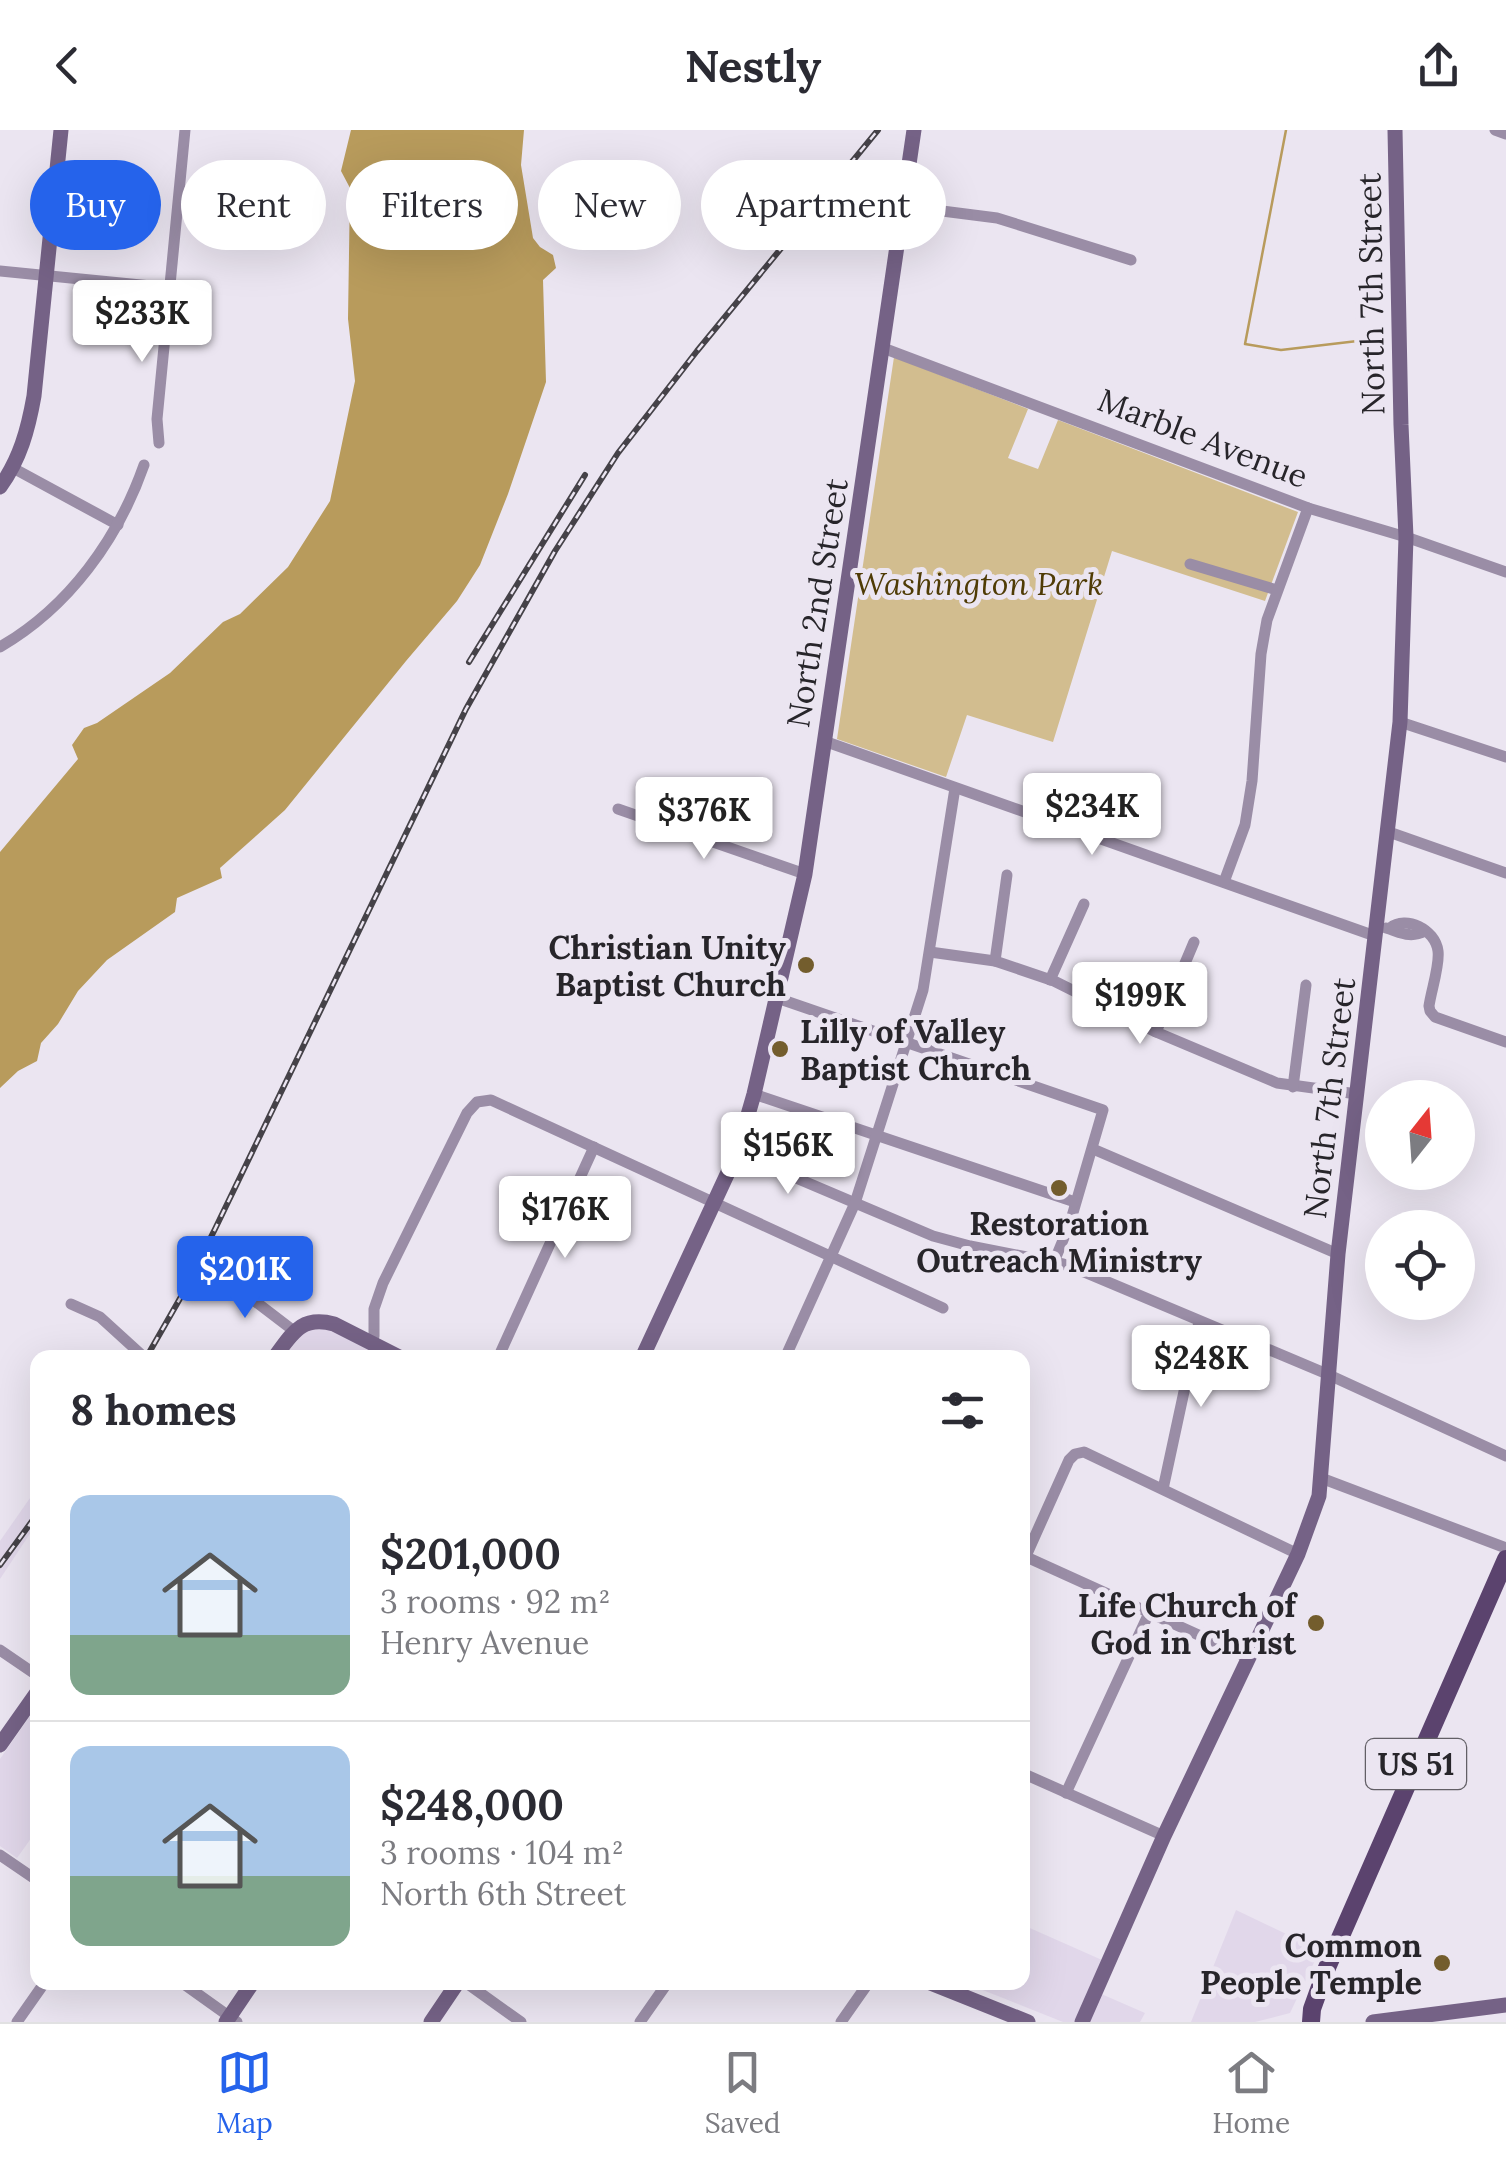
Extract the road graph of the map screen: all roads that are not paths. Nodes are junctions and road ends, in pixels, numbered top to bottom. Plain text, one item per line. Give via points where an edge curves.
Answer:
1 (61, 130) edge
2 (184, 130) edge
3 (914, 130) edge
4 (1394, 130) edge
5 (1495, 130) edge
6 (1506, 134) edge
7 (910, 160) edge
8 (946, 211) edge
9 (897, 250) edge
10 (1131, 260) dead end
11 (0, 271) edge
12 (47, 274) junction
13 (171, 288) junction
14 (883, 348) junction
15 (159, 442) dead end
16 (144, 465) dead end
17 (13, 468) junction
18 (0, 487) edge
19 (1308, 508) junction
20 (118, 525) junction
21 (1406, 537) junction
22 (1190, 564) dead end
23 (1506, 572) edge
24 (1277, 590) junction
25 (0, 647) edge
26 (1400, 722) junction
27 (824, 742) junction
28 (1506, 757) edge
29 (955, 788) junction
30 (618, 809) dead end
31 (1386, 831) junction
32 (1506, 872) edge
33 (805, 874) junction
34 (1007, 875) dead end
35 (1224, 882) junction
36 (1084, 904) dead end
37 (1380, 930) junction
38 (1194, 942) dead end
39 (930, 952) junction
40 (995, 961) junction
41 (1050, 980) junction
42 (1306, 985) dead end
43 (778, 998) junction
44 (1156, 1032) junction
45 (906, 1041) junction
46 (1506, 1041) edge
47 (1293, 1087) junction
48 (754, 1094) junction
49 (1358, 1094) junction
50 (876, 1135) junction
51 (594, 1147) junction
52 (1094, 1148) junction
53 (736, 1153) junction
54 (715, 1202) junction
55 (855, 1202) junction
56 (1075, 1202) junction
57 (1338, 1254) junction
58 (832, 1255) junction
59 (1054, 1262) junction
60 (222, 1276) dead end
61 (71, 1304) dead end
62 (944, 1308) dead end
63 (1199, 1322) junction
64 (294, 1331) junction
65 (372, 1343) junction
66 (137, 1350) edge
67 (280, 1350) edge
68 (386, 1350) edge
69 (502, 1350) edge
70 (646, 1350) edge
71 (789, 1350) edge
72 (1327, 1374) junction
73 (1506, 1456) edge
74 (1321, 1478) junction
75 (1163, 1489) junction
76 (1030, 1543) edge
77 (1506, 1548) edge
78 (1298, 1554) junction
79 (1030, 1559) edge
80 (1506, 1559) edge
81 (1149, 1613) junction
82 (0, 1650) edge
83 (1247, 1657) junction
84 (30, 1671) edge
85 (30, 1702) edge
86 (0, 1745) edge
87 (1030, 1777) edge
88 (1066, 1793) junction
89 (1164, 1836) junction
90 (0, 1855) edge
91 (30, 1876) edge
92 (39, 1990) edge
93 (192, 1990) edge
94 (248, 1990) edge
95 (455, 1990) edge
96 (473, 1990) edge
97 (662, 1990) edge
98 (864, 1990) edge
99 (948, 1990) edge
100 (1506, 2005) edge
101 (231, 2020) edge
102 (1025, 2021) edge
103 (17, 2022) edge
104 (431, 2022) edge
105 (520, 2022) edge
106 (640, 2022) edge
107 (842, 2022) edge
108 (1082, 2022) edge
109 (1311, 2022) edge
110 (1373, 2022) edge

1 - 12 street
2 - 13 street
3 - 7 street, North 2nd Street
4 - 21 street, North 7th Street
5 - 6 street
8 - 10 street via 997,218
9 - 14 street, North 2nd Street
11 - 12 street
12 - 13 street
12 - 17 street via 34,396
13 - 15 street
14 - 19 street, Marble Avenue
14 - 27 street, North 2nd Street
16 - 20 street
17 - 18 street
17 - 20 street
19 - 21 street, Marble Avenue
19 - 24 street
20 - 25 street via 60,600
21 - 23 street, Marble Avenue
21 - 26 street, North 7th Street
22 - 24 street
24 - 35 street via 1260,654 1245,825
26 - 28 street
26 - 31 street, North 7th Street
27 - 29 street
27 - 33 street, North 2nd Street
29 - 35 street
29 - 39 street
30 - 33 street
31 - 32 street
31 - 37 street, North 7th Street
33 - 43 street, North 2nd Street
34 - 40 street
35 - 37 street
36 - 41 street
37 - 46 street via 1424,932 1434,940 1430,1011
37 - 49 street, North 7th Street
38 - 44 street
39 - 40 street
39 - 45 street
40 - 41 street
41 - 44 street
42 - 47 street
43 - 45 street
43 - 48 street, North 2nd Street
44 - 47 street
45 - 50 street
45 - 52 street via 1104,1110
47 - 49 street
48 - 50 street
48 - 53 street, North 2nd Street
49 - 57 street, North 7th Street
50 - 55 street
50 - 56 street
51 - 54 street
51 - 65 street via 491,1100 477,1102 382,1283
51 - 69 street
52 - 56 street
52 - 57 street
53 - 54 street, North 2nd Street
53 - 55 street
54 - 58 street
54 - 70 street, North 2nd Street
55 - 58 street
55 - 59 street via 933,1236
56 - 59 street
57 - 72 street, North 7th Street
58 - 62 street
58 - 71 street
59 - 63 street
60 - 64 street
61 - 66 street via 100,1317
63 - 72 street
63 - 75 street
64 - 65 street via 322,1320
64 - 67 street
65 - 68 street
72 - 73 street
72 - 74 street, North 7th Street
74 - 77 street
74 - 78 street, North 7th Street
75 - 76 street via 1084,1452 1075,1454
75 - 78 street
78 - 83 street, North 7th Street
79 - 81 street
80 - 109 main road, US 51 via 1326,1970
81 - 83 street
81 - 88 street
82 - 84 street
83 - 89 street, North 7th Street
85 - 86 street
87 - 88 street
88 - 89 street
89 - 108 street, North 7th Street
90 - 91 street
92 - 103 street
93 - 101 street
94 - 101 street
95 - 104 street
96 - 105 street
97 - 106 street
98 - 107 street
99 - 102 street
100 - 110 street

